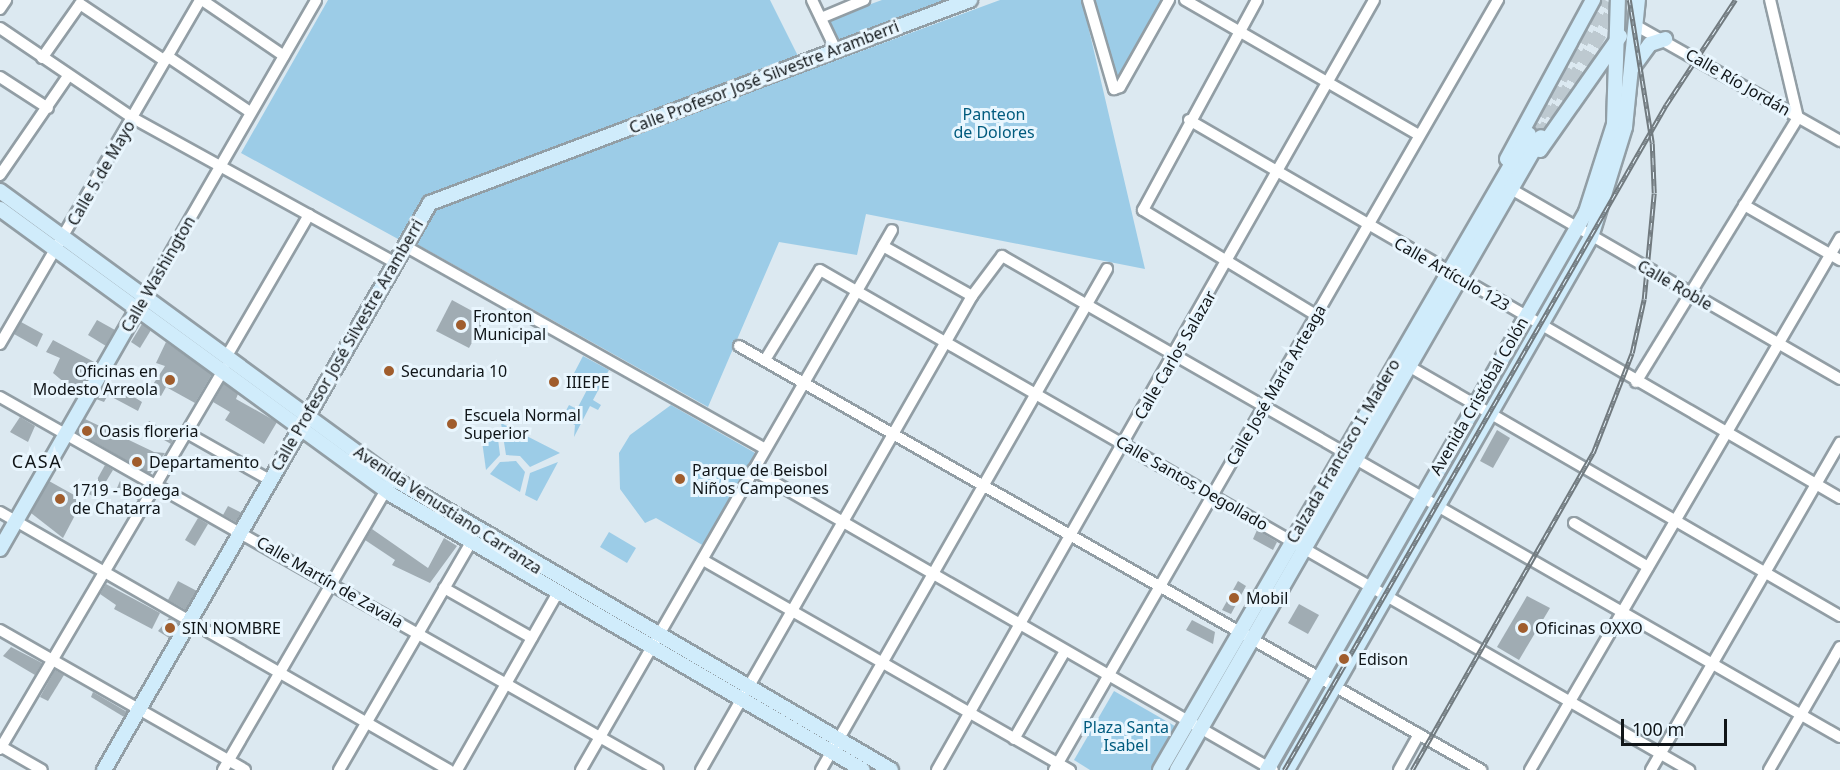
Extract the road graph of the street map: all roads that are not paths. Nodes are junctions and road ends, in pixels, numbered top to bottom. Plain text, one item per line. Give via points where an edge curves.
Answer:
1 (6, 0) edge
2 (201, 0) edge
3 (316, 0) edge
4 (864, 0) edge
5 (970, 0) edge
6 (1088, 0) edge
7 (1169, 0) edge
8 (1185, 0) edge
9 (1257, 0) edge
10 (1374, 0) edge
11 (1498, 0) edge
12 (1593, 0) edge
13 (1618, 0) edge
14 (1638, 0) edge
15 (1770, 0) edge
16 (818, 7) edge
17 (0, 9) edge
18 (1635, 25) junction
19 (0, 28) edge
20 (1239, 32) junction
21 (1620, 36) junction
22 (1665, 39) junction
23 (836, 50) junction
24 (284, 56) junction
25 (42, 58) junction
26 (166, 58) junction
27 (1634, 66) junction
28 (68, 76) junction
29 (0, 77) edge
30 (1326, 82) junction
31 (48, 108) junction
32 (250, 112) junction
33 (133, 118) junction
34 (1798, 118) junction
35 (1189, 120) junction
36 (1620, 126) junction
37 (1419, 135) junction
38 (1840, 141) edge
39 (1527, 161) junction
40 (219, 167) junction
41 (1277, 171) junction
42 (0, 175) edge
43 (1505, 175) junction
44 (1511, 189) junction
45 (0, 191) edge
46 (1744, 205) junction
47 (0, 209) edge
48 (309, 215) junction
49 (1368, 225) junction
50 (1577, 229) junction
51 (892, 230) dead end
52 (64, 236) junction
53 (1591, 237) junction
54 (1840, 238) edge
55 (405, 246) junction
56 (883, 246) junction
57 (57, 249) junction
58 (1830, 254) junction
59 (1840, 260) edge
60 (396, 263) junction
61 (1227, 263) junction
62 (1107, 269) dead end
63 (1453, 275) junction
64 (856, 291) junction
65 (1687, 293) junction
66 (972, 296) junction
67 (143, 301) junction
68 (1088, 303) junction
69 (1316, 315) junction
70 (1526, 316) junction
71 (1541, 325) junction
72 (946, 342) junction
73 (0, 344) edge
74 (1777, 344) junction
75 (739, 346) dead end
76 (1175, 354) junction
77 (765, 360) junction
78 (226, 361) junction
79 (1402, 363) junction
80 (1840, 379) edge
81 (804, 381) junction
82 (1636, 382) junction
83 (326, 386) junction
84 (1036, 394) junction
85 (0, 397) edge
86 (1264, 405) junction
87 (1475, 405) junction
88 (1490, 413) junction
89 (306, 420) junction
90 (328, 429) junction
91 (185, 432) junction
92 (894, 432) junction
93 (68, 433) junction
94 (1726, 433) junction
95 (1840, 443) edge
96 (1124, 444) junction
97 (765, 449) junction
98 (1349, 455) junction
99 (753, 470) junction
100 (270, 480) junction
101 (154, 484) junction
102 (389, 484) junction
103 (985, 484) junction
104 (1816, 484) junction
105 (1213, 495) junction
106 (1421, 495) junction
107 (1840, 498) edge
108 (1437, 504) junction
109 (0, 512) edge
110 (16, 521) junction
111 (843, 521) junction
112 (1676, 521) junction
113 (1574, 523) dead end
114 (241, 531) junction
115 (1071, 533) junction
116 (1298, 543) junction
117 (470, 544) junction
118 (0, 549) edge
119 (703, 560) junction
120 (1648, 567) junction
121 (103, 571) junction
122 (1766, 573) junction
123 (933, 574) junction
124 (330, 583) junction
125 (1370, 584) junction
126 (1161, 585) junction
127 (444, 588) junction
128 (1386, 593) junction
129 (557, 594) junction
130 (791, 610) junction
131 (1621, 612) junction
132 (1840, 616) edge
133 (190, 621) junction
134 (1020, 624) junction
135 (0, 630) edge
136 (418, 633) junction
137 (1247, 633) junction
138 (659, 635) junction
139 (532, 638) junction
140 (1840, 647) edge
141 (651, 649) junction
142 (1065, 651) junction
143 (52, 660) junction
144 (882, 663) junction
145 (1712, 664) junction
146 (279, 672) junction
147 (1319, 675) junction
148 (1108, 676) junction
149 (506, 685) junction
150 (1335, 685) junction
151 (748, 687) junction
152 (1570, 700) junction
153 (740, 701) junction
154 (139, 710) junction
155 (969, 713) junction
156 (1801, 715) junction
157 (1188, 721) junction
158 (367, 723) junction
159 (1201, 729) junction
160 (1419, 734) junction
161 (600, 737) junction
162 (1840, 737) edge
163 (838, 739) junction
164 (1014, 739) junction
165 (0, 747) edge
166 (831, 752) junction
167 (1660, 754) junction
168 (225, 765) edge
169 (1056, 766) edge
170 (1269, 769) edge
171 (42, 770) edge
172 (104, 770) edge
173 (245, 770) edge
174 (339, 770) edge
175 (449, 770) edge
176 (457, 770) edge
177 (581, 770) edge
178 (658, 770) edge
179 (701, 770) edge
180 (821, 770) edge
181 (863, 770) edge
182 (891, 770) edge
183 (937, 770) edge
184 (1070, 770) edge
185 (1160, 770) edge
186 (1177, 770) edge
187 (1287, 770) edge
188 (1399, 770) edge
189 (1480, 770) edge
190 (1530, 770) edge
191 (1651, 770) edge
192 (1689, 770) edge
193 (1769, 770) edge

1 - 17 street
2 - 24 street
2 - 26 street, Calle 5 de Mayo
3 - 24 street, Calle Washington
4 - 16 street
5 - 23 main road, Calle Profesor José Silvestre Aramberri
6 - 7 street via 1109,84 1120,87
8 - 20 street
9 - 20 street
10 - 30 street, Calle Carlos Salazar
11 - 37 street, Calle José María Arteaga
12 - 43 main road via 1511,148
13 - 21 main road, Avenida Cristóbal Colón
14 - 18 main road, Avenida Cristóbal Colón
15 - 34 street
16 - 23 street
18 - 22 street, Calle Río Jordán
18 - 27 main road, Avenida Cristóbal Colón
19 - 25 street
20 - 30 street
20 - 35 street
21 - 36 main road, Avenida Cristóbal Colón
21 - 39 main road via 1543,148
22 - 27 main road via 1650,45
22 - 34 street, Calle Río Jordán
23 - 55 main road, Calle Profesor José Silvestre Aramberri via 435,200
24 - 32 street, Calle Washington
25 - 26 street via 80,4
25 - 28 street
26 - 32 street
26 - 33 street, Calle 5 de Mayo
27 - 36 main road, Avenida Cristóbal Colón
28 - 31 street
28 - 33 street
29 - 31 street
30 - 37 street
30 - 41 street, Calle Carlos Salazar
31 - 42 street
32 - 40 street, Calle Washington
33 - 40 street
33 - 52 street, Calle 5 de Mayo
34 - 38 street, Calle Río Jordán
34 - 46 street
35 - 41 street, Calle Artículo 123
35 - 61 street via 1144,206 1144,215
36 - 50 main road, Avenida Cristóbal Colón
36 - 53 main road, Avenida Cristóbal Colón
37 - 49 street, Calle José María Arteaga
39 - 43 main road, Calzada Francisco I. Madero via 1535,136
39 - 44 main road, Calzada Francisco I. Madero
40 - 48 street
40 - 67 street, Calle Washington
41 - 49 street, Calle Artículo 123
41 - 61 street, Calle Carlos Salazar
43 - 63 main road, Calzada Francisco I. Madero
44 - 50 street, Calle Roble
44 - 63 main road, Calzada Francisco I. Madero
45 - 52 main road, Avenida Venustiano Carranza
46 - 58 street
46 - 65 street
47 - 57 main road, Avenida Venustiano Carranza
48 - 60 street
48 - 78 street
49 - 63 street, Calle Artículo 123
49 - 69 street, Calle José María Arteaga
50 - 53 street, Calle Roble
50 - 70 main road, Avenida Cristóbal Colón
51 - 56 street
52 - 57 street, Calle 5 de Mayo
52 - 67 main road, Avenida Venustiano Carranza
53 - 65 street, Calle Roble
53 - 71 main road, Avenida Cristóbal Colón
54 - 58 street
55 - 60 main road, Calle Profesor José Silvestre Aramberri
55 - 97 street
56 - 64 street
56 - 66 street
57 - 67 main road, Avenida Venustiano Carranza
57 - 73 street, Calle 5 de Mayo
58 - 59 street
58 - 74 street
60 - 83 main road, Calle Profesor José Silvestre Aramberri
61 - 69 street
61 - 76 street, Calle Carlos Salazar
62 - 68 street
63 - 70 street, Calle Artículo 123
63 - 79 main road, Calzada Francisco I. Madero
64 - 72 street, Calle Santos Degollado
64 - 77 street, Calle Santos Degollado via 820,270
64 - 81 street
65 - 74 street, Calle Roble
65 - 82 street
66 - 68 street via 1002,256
66 - 72 street
67 - 78 main road, Avenida Venustiano Carranza
67 - 93 main road, Calle Washington
68 - 76 street
68 - 84 street
69 - 86 street, Calle José María Arteaga
70 - 71 street, Calle Artículo 123
70 - 87 main road, Avenida Cristóbal Colón
71 - 82 street, Calle Artículo 123
71 - 88 main road, Avenida Cristóbal Colón
72 - 84 street, Calle Santos Degollado
72 - 92 street
74 - 80 street, Calle Roble
74 - 94 street
75 - 77 street
76 - 86 street
76 - 96 street, Calle Carlos Salazar
77 - 81 street
78 - 89 main road, Avenida Venustiano Carranza
78 - 91 street
79 - 87 street
79 - 98 main road, Calzada Francisco I. Madero
81 - 92 street
81 - 97 street
82 - 94 street, Calle Artículo 123
83 - 89 main road, Calle Profesor José Silvestre Aramberri
83 - 90 main road
84 - 96 street, Calle Santos Degollado
84 - 103 street
85 - 93 street, Calle Martín de Zavala
86 - 98 street
86 - 105 street, Calle José María Arteaga
87 - 88 street
87 - 106 main road, Avenida Cristóbal Colón
88 - 108 main road, Avenida Cristóbal Colón
88 - 112 street
89 - 90 main road, Avenida Venustiano Carranza
89 - 100 main road, Calle Profesor José Silvestre Aramberri
89 - 102 main road, Avenida Venustiano Carranza
90 - 102 main road, Avenida Venustiano Carranza
91 - 100 street
91 - 101 street
92 - 103 street
92 - 111 street
93 - 101 street, Calle Martín de Zavala
93 - 110 main road, Calle Washington
94 - 104 street, Calle Artículo 123
94 - 112 street
95 - 104 street
96 - 105 street, Calle Santos Degollado
96 - 115 street, Calle Carlos Salazar
97 - 99 street
98 - 106 street
98 - 116 main road, Calzada Francisco I. Madero
99 - 111 street
99 - 119 street
100 - 114 main road, Calle Profesor José Silvestre Aramberri
101 - 114 street, Calle Martín de Zavala
101 - 121 street
102 - 117 main road, Avenida Venustiano Carranza
102 - 124 street
102 - 138 main road, Avenida Venustiano Carranza
103 - 115 street
103 - 123 street
104 - 107 street, Calle Artículo 123
104 - 122 street
105 - 116 street, Calle Santos Degollado
105 - 126 street, Calle José María Arteaga
106 - 108 street
106 - 125 main road, Avenida Cristóbal Colón
108 - 128 main road, Avenida Cristóbal Colón
108 - 131 street
109 - 110 street
110 - 118 main road, Calle Washington
110 - 121 street
111 - 123 street
111 - 130 street
112 - 120 street
112 - 122 street
113 - 120 street
114 - 124 street, Calle Martín de Zavala
114 - 133 main road, Calle Profesor José Silvestre Aramberri
115 - 126 street
115 - 134 street, Calle Carlos Salazar
116 - 125 street, Calle Santos Degollado
116 - 137 main road, Calzada Francisco I. Madero
117 - 127 street
117 - 129 main road, Avenida Venustiano Carranza
119 - 130 street
119 - 138 street
120 - 131 street
121 - 133 street
121 - 143 street
122 - 132 street
122 - 145 street
123 - 134 street
123 - 144 street
124 - 136 street, Calle Martín de Zavala
124 - 146 street
125 - 128 street, Calle Santos Degollado
125 - 147 main road, Avenida Cristóbal Colón
126 - 137 street
126 - 148 street, Calle José María Arteaga
127 - 136 street
127 - 139 street
128 - 150 main road, Avenida Cristóbal Colón
128 - 152 street, Calle Santos Degollado
129 - 139 street
129 - 141 main road, Avenida Venustiano Carranza
130 - 144 street
130 - 151 street
131 - 145 street
131 - 152 street
133 - 146 street
133 - 154 main road, Calle Profesor José Silvestre Aramberri
134 - 142 street
134 - 155 street, Calle Carlos Salazar
135 - 143 street
136 - 149 street, Calle Martín de Zavala
136 - 158 street
137 - 147 street
137 - 157 main road, Calzada Francisco I. Madero
137 - 159 main road, Calzada Francisco I. Madero
138 - 141 street
138 - 151 main road, Avenida Venustiano Carranza
139 - 149 street
140 - 156 street
141 - 153 main road, Avenida Venustiano Carranza
141 - 161 street
142 - 148 street
142 - 164 street
143 - 154 street
143 - 165 street
144 - 155 street
144 - 163 street
145 - 156 street
145 - 167 street
146 - 158 street
146 - 168 street
147 - 150 street
147 - 170 main road, Avenida Cristóbal Colón
148 - 157 street
148 - 169 street, Calle José María Arteaga
149 - 161 street, Calle Martín de Zavala
149 - 176 street
150 - 160 street
150 - 187 main road, Avenida Cristóbal Colón
151 - 153 street
151 - 163 main road, Avenida Venustiano Carranza
152 - 167 street, Calle Santos Degollado
152 - 190 street
153 - 166 main road, Avenida Venustiano Carranza
153 - 179 street
154 - 168 street
154 - 172 main road, Calle Profesor José Silvestre Aramberri
155 - 164 street
155 - 183 street, Calle Carlos Salazar
156 - 162 street
156 - 193 street
157 - 159 street
157 - 185 main road, Calzada Francisco I. Madero
158 - 174 street
158 - 175 street
159 - 170 street
159 - 186 main road, Calzada Francisco I. Madero
160 - 188 street
160 - 189 street
161 - 177 street
161 - 178 street, Calle Martín de Zavala
163 - 166 street
163 - 182 main road, Avenida Venustiano Carranza
164 - 169 street
165 - 171 street
166 - 180 street
166 - 181 main road, Avenida Venustiano Carranza
167 - 191 street
167 - 192 street, Calle Santos Degollado
168 - 173 street
169 - 184 street

